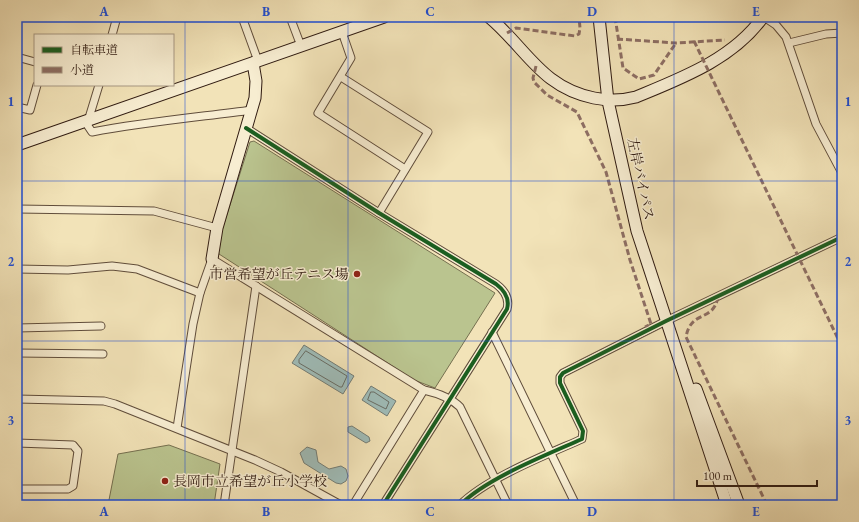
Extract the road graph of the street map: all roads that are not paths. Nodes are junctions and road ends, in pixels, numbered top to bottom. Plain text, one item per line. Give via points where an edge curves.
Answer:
1 (117, 17) edge
2 (242, 17) edge
3 (290, 17) edge
4 (384, 17) edge
5 (489, 17) edge
6 (599, 17) edge
7 (763, 17) edge
8 (342, 32) junction
9 (842, 33) edge
10 (112, 34) edge
11 (789, 43) junction
12 (300, 46) junction
13 (17, 57) edge
14 (34, 62) edge
15 (256, 62) junction
16 (341, 77) junction
17 (37, 86) edge
18 (99, 86) edge
19 (608, 101) junction
20 (17, 107) edge
21 (252, 110) junction
22 (88, 121) junction
23 (246, 128) junction
24 (17, 146) edge
25 (405, 169) junction
26 (842, 173) edge
27 (17, 209) edge
28 (379, 213) junction
29 (217, 228) junction
30 (842, 237) edge
31 (212, 259) junction
32 (17, 269) edge
33 (256, 286) junction
34 (200, 293) junction
35 (666, 321) junction
36 (101, 326) dead end
37 (17, 328) edge
38 (492, 332) junction
39 (675, 343) junction
40 (17, 353) edge
41 (103, 354) dead end
42 (424, 390) junction
43 (17, 399) edge
44 (450, 399) junction
45 (177, 428) junction
46 (17, 443) edge
47 (232, 451) junction
48 (551, 453) junction
49 (496, 480) junction
50 (17, 489) edge
51 (224, 505) edge
52 (341, 505) edge
53 (353, 505) edge
54 (383, 505) edge
55 (460, 505) edge
56 (508, 505) edge
57 (576, 505) edge
58 (727, 505) edge
59 (739, 505) edge

1 - 10 street
2 - 15 street
3 - 12 street
4 - 8 street
5 - 19 street via 557,85 576,94
6 - 19 street, 左岸バイパス
7 - 11 street via 782,32
7 - 19 street via 752,32 736,46 696,70 636,97
8 - 12 street
8 - 16 street via 351,58
9 - 11 street
11 - 26 street via 816,124
12 - 15 street
13 - 14 street
15 - 21 street
15 - 22 street
16 - 25 street via 318,113
16 - 25 street via 428,132
17 - 20 street via 30,110
18 - 22 street
19 - 35 street, 左岸バイパス via 637,231
21 - 22 street via 158,123 131,124 92,132
21 - 23 street
22 - 24 street
23 - 28 street
23 - 29 street
25 - 28 street
27 - 29 street via 154,211
28 - 38 street via 501,287 508,304
29 - 31 street
30 - 35 street
31 - 33 street
31 - 34 street
32 - 34 street via 68,270 112,266 137,269
33 - 42 street
33 - 47 street
34 - 45 street
35 - 39 street, 左岸バイパス
35 - 48 street via 560,376 560,383 583,431 582,439
36 - 37 street
38 - 44 street
38 - 48 street
39 - 58 street, 左岸バイパス via 680,366
39 - 59 street, 左岸バイパス via 705,410
40 - 41 street
42 - 44 street
42 - 53 street
43 - 45 street via 104,401
44 - 49 street via 460,407
44 - 54 street
45 - 47 street
46 - 50 street via 73,445 78,451 73,486 68,489
47 - 51 street
47 - 52 street via 281,472
48 - 49 street
48 - 57 street
49 - 55 street
49 - 56 street

